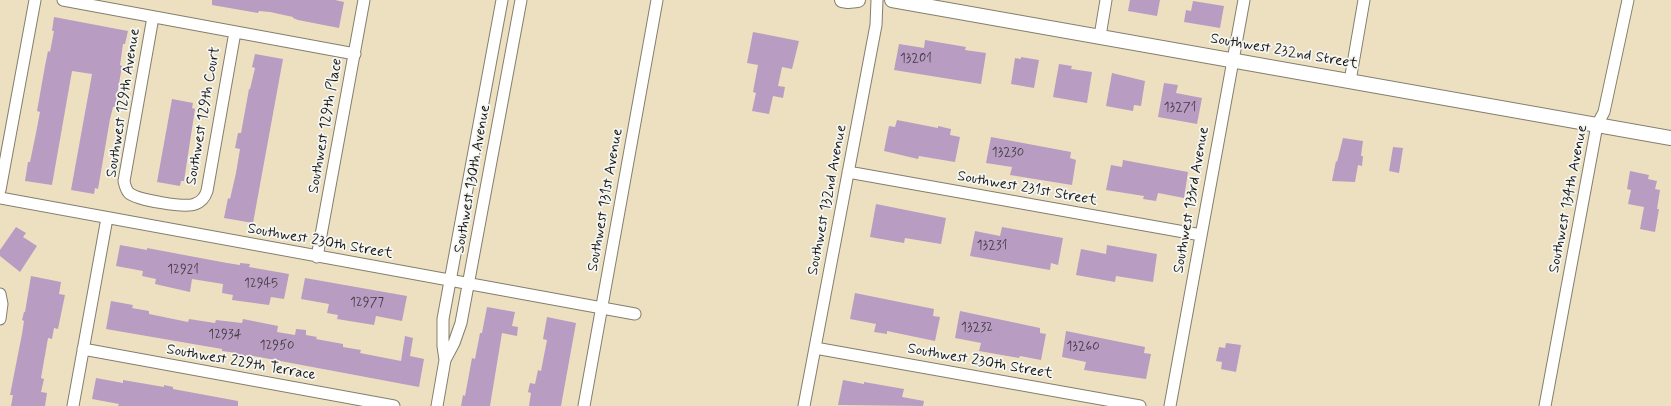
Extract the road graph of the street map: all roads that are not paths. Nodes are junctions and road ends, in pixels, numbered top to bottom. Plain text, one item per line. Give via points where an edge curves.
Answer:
1 (35, 0) edge
2 (63, 0) edge
3 (364, 0) edge
4 (502, 0) edge
5 (521, 0) edge
6 (657, 0) edge
7 (842, 0) edge
8 (858, 0) edge
9 (877, 0) edge
10 (892, 0) edge
11 (1106, 0) edge
12 (1244, 0) edge
13 (1364, 0) edge
14 (1628, 0) edge
15 (153, 17) junction
16 (235, 32) junction
17 (1100, 36) junction
18 (354, 54) junction
19 (1233, 60) junction
20 (1350, 81) junction
21 (1597, 125) junction
22 (1671, 138) edge
23 (848, 172) junction
24 (0, 190) edge
25 (0, 198) edge
26 (198, 202) joint
27 (107, 218) junction
28 (1201, 235) junction
29 (317, 256) junction
30 (450, 281) junction
31 (469, 284) junction
32 (0, 294) edge
33 (602, 308) junction
34 (635, 314) dead end
35 (0, 319) edge
36 (815, 348) junction
37 (83, 349) junction
38 (445, 360) junction
39 (73, 406) edge
40 (394, 406) edge
41 (437, 406) edge
42 (584, 406) edge
43 (804, 406) edge
44 (1140, 406) edge
45 (1170, 406) edge
46 (1545, 406) edge

1 - 24 street
2 - 15 street
3 - 18 street, Southwest 129th Place
4 - 30 street, Southwest 130th Avenue
5 - 31 street, Southwest 130th Avenue
6 - 33 street, Southwest 131st Avenue
7 - 8 street
9 - 23 street, Southwest 132nd Avenue via 876,25
10 - 17 street, Southwest 232nd Street
11 - 17 street
12 - 19 street, Southwest 133rd Avenue
13 - 20 street
14 - 21 street, Southwest 134th Avenue via 1604,112
15 - 16 street
15 - 26 street, Southwest 129th Avenue via 124,182 130,193 138,198 185,206
16 - 18 street
16 - 26 street, Southwest 129th Court via 207,191
17 - 19 street, Southwest 232nd Street
18 - 29 street, Southwest 129th Place
19 - 20 street, Southwest 232nd Street
19 - 28 street, Southwest 133rd Avenue
20 - 21 street, Southwest 232nd Street
21 - 22 street, Southwest 232nd Street
21 - 46 street, Southwest 134th Avenue
23 - 28 street, Southwest 231st Street
23 - 36 street, Southwest 132nd Avenue
25 - 27 street, Southwest 230th Street
27 - 29 street, Southwest 230th Street
27 - 37 street
28 - 45 street, Southwest 133rd Avenue
29 - 30 street, Southwest 230th Street
30 - 31 street, Southwest 230th Street
30 - 38 street, Southwest 130th Avenue via 443,326
31 - 33 street, Southwest 230th Street
31 - 38 street, Southwest 130th Avenue via 461,323
32 - 35 street
33 - 34 street, Southwest 230th Street
33 - 42 street, Southwest 131st Avenue
36 - 43 street, Southwest 132nd Avenue
36 - 44 street, Southwest 230th Street
37 - 39 street
37 - 40 street, Southwest 229th Terrace
38 - 41 street, Southwest 130th Avenue

